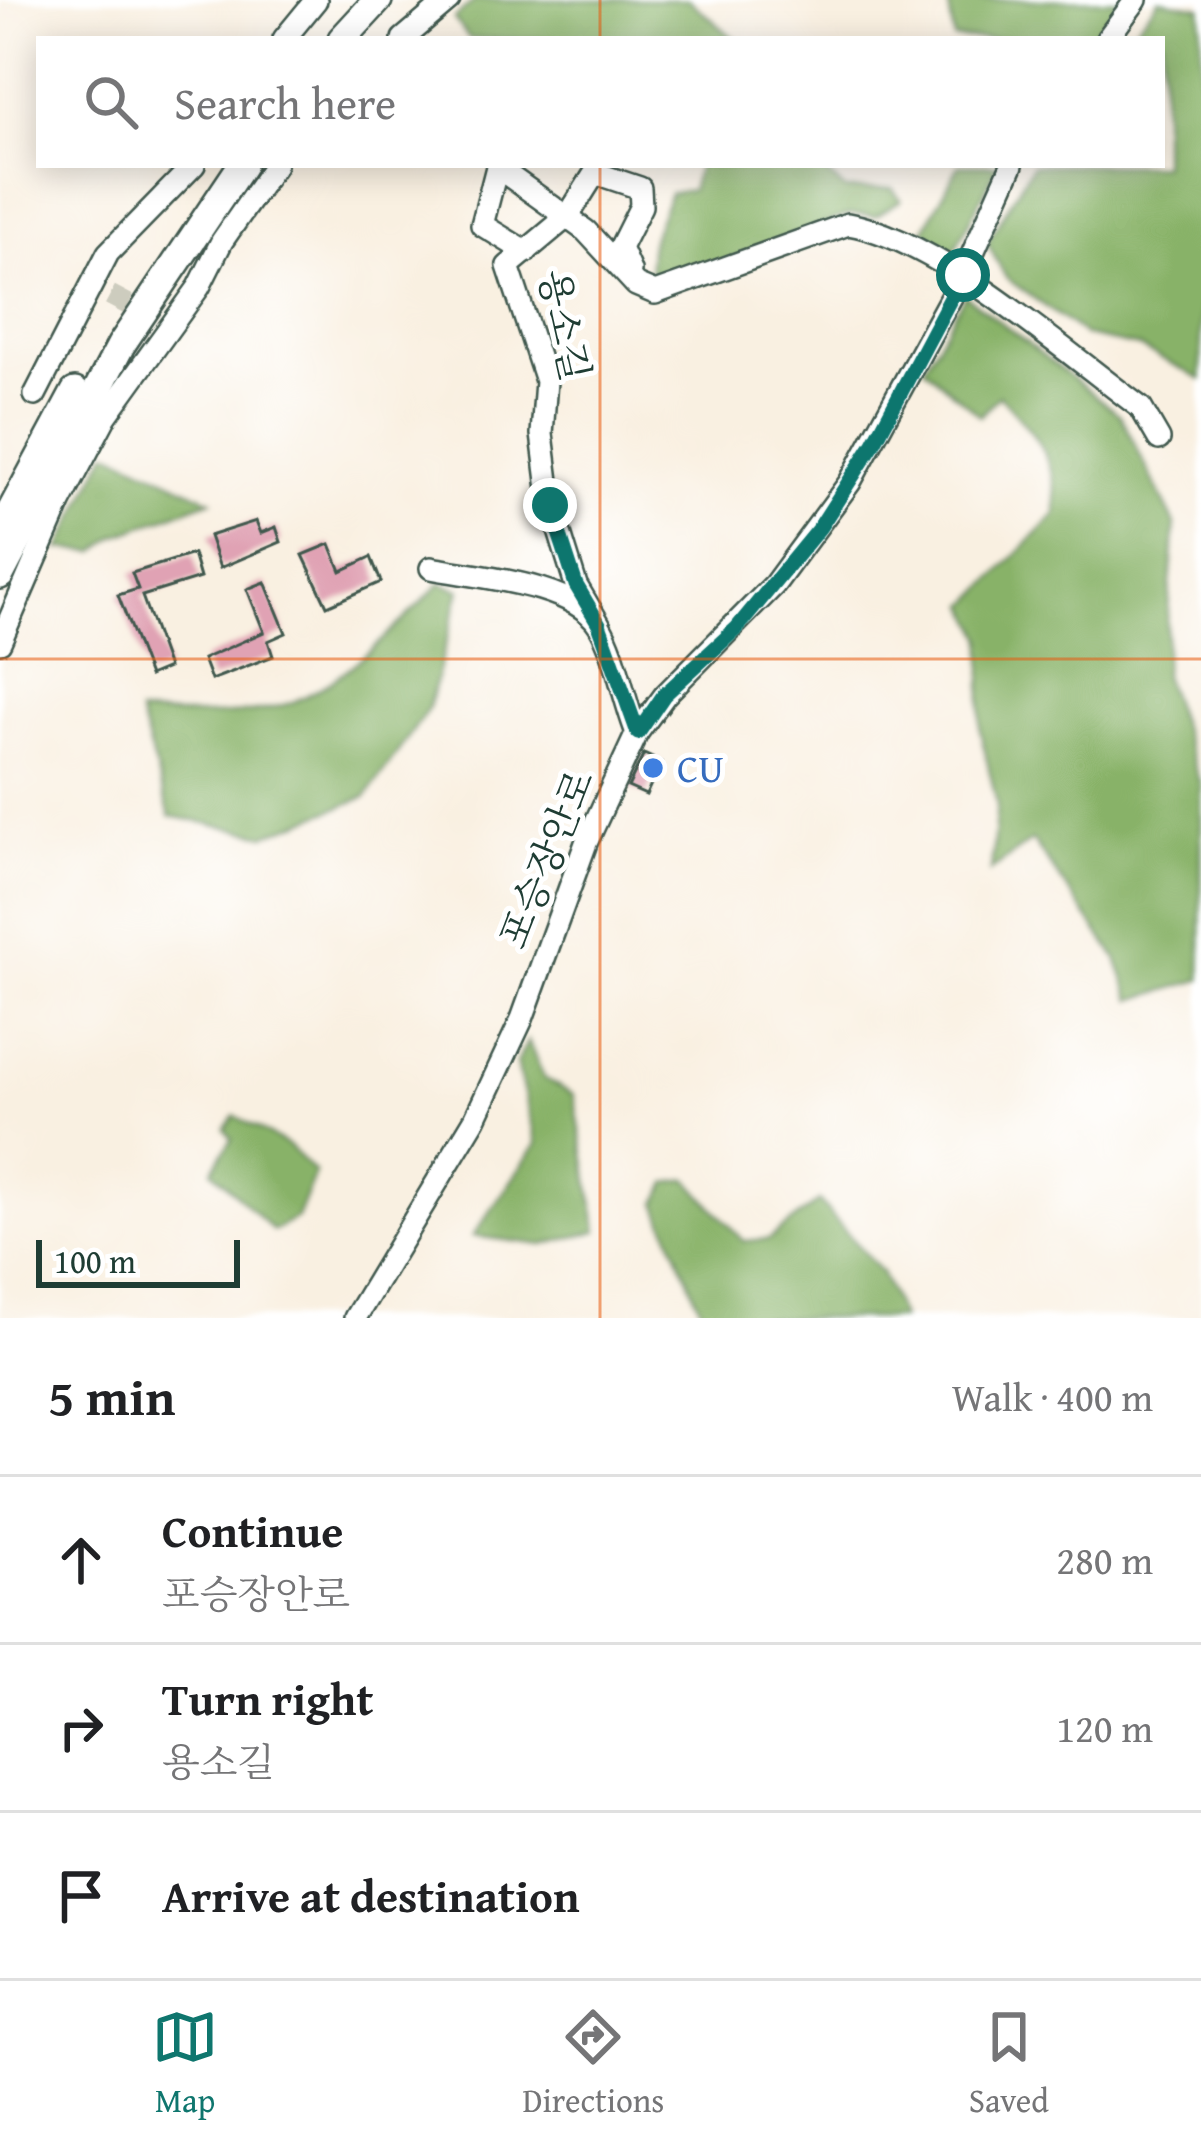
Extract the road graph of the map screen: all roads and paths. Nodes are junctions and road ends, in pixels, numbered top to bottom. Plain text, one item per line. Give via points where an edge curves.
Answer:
1 (316, 0) edge
2 (353, 0) edge
3 (378, 0) edge
4 (449, 0) edge
5 (1136, 0) edge
6 (286, 36) edge
7 (323, 36) edge
8 (345, 36) edge
9 (407, 36) edge
10 (1109, 36) edge
11 (191, 168) edge
12 (226, 168) edge
13 (240, 168) edge
14 (273, 168) edge
15 (497, 168) edge
16 (498, 168) edge
17 (1011, 168) edge
18 (568, 216) junction
19 (526, 252) junction
20 (963, 275) junction
21 (636, 285) junction
22 (34, 395) dead end
23 (1159, 439) dead end
24 (0, 532) edge
25 (431, 568) dead end
26 (0, 575) edge
27 (599, 624) junction
28 (0, 642) edge
29 (638, 733) junction
30 (356, 1318) edge

1 - 6 street
2 - 7 main road
3 - 8 main road
4 - 9 street
5 - 10 street
11 - 22 street via 108,253 102,290
12 - 24 main road via 101,347
13 - 26 main road via 121,346
14 - 28 street via 161,323 88,451
15 - 19 street, 용소길 via 482,225
16 - 18 street, 용소길
17 - 20 street, 포승장안로
18 - 19 street, 용소길
18 - 21 street, 용소길
18 - 21 street, 용소길 via 596,173 640,188 641,206 620,248
19 - 27 street, 용소길 via 508,266 546,381 550,505 576,585
20 - 21 street, 용소길 via 848,224 672,291
20 - 23 street via 1141,408
20 - 29 street, 포승장안로 via 820,527
25 - 27 street via 538,588
27 - 29 street, 용소길
29 - 30 street, 포승장안로 via 502,1061

